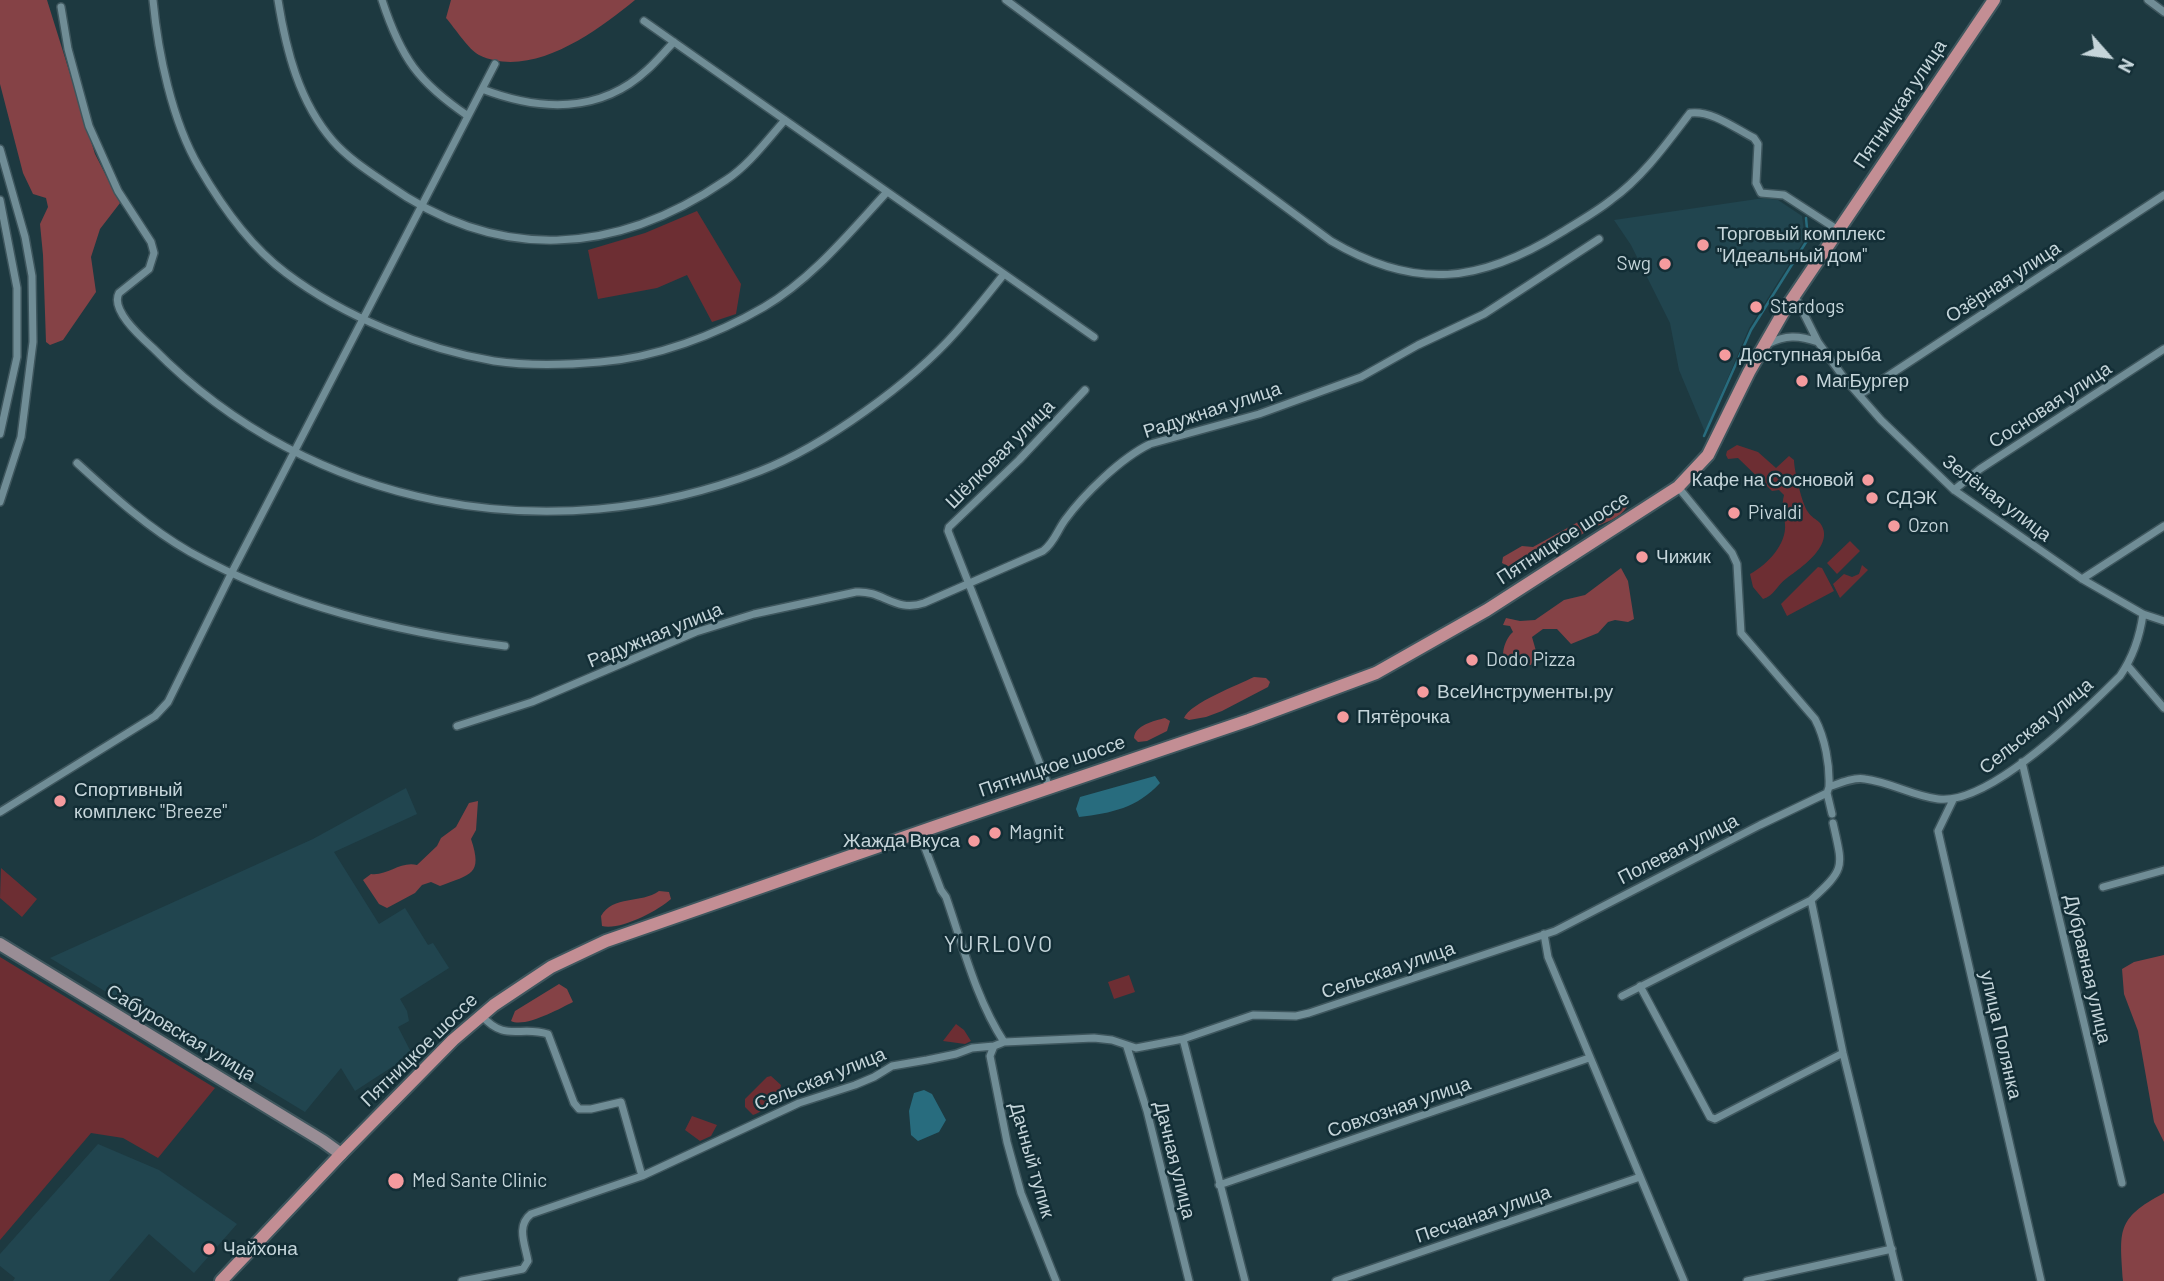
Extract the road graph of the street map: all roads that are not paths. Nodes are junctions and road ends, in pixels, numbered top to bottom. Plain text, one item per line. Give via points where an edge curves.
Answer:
1 (153, 0) edge
2 (278, 0) edge
3 (382, 0) edge
4 (1006, 0) edge
5 (1994, 0) edge
6 (2148, 0) edge
7 (61, 7) dead end
8 (2163, 9) edge
9 (644, 21) dead end
10 (674, 41) junction
11 (495, 64) dead end
12 (482, 89) junction
13 (468, 116) junction
14 (785, 120) junction
15 (0, 149) edge
16 (887, 192) junction
17 (2164, 195) edge
18 (0, 200) edge
19 (421, 208) junction
20 (1838, 230) junction
21 (1599, 239) dead end
22 (1004, 274) junction
23 (1795, 295) junction
24 (364, 318) junction
25 (1094, 337) dead end
26 (1818, 342) junction
27 (1763, 346) junction
28 (2164, 349) edge
29 (1085, 390) dead end
30 (1859, 395) junction
31 (0, 434) edge
32 (295, 453) junction
33 (77, 463) dead end
34 (1678, 487) junction
35 (1954, 490) junction
36 (0, 502) edge
37 (2164, 526) edge
38 (232, 572) junction
39 (2082, 579) junction
40 (967, 584) junction
41 (2143, 614) junction
42 (2164, 621) edge
43 (505, 646) dead end
44 (2127, 666) junction
45 (2164, 708) edge
46 (457, 726) dead end
47 (2022, 762) junction
48 (1049, 787) junction
49 (1828, 790) junction
50 (1953, 800) junction
51 (0, 812) edge
52 (919, 832) junction
53 (2164, 870) edge
54 (2103, 887) dead end
55 (1811, 900) junction
56 (1544, 934) junction
57 (0, 944) edge
58 (1640, 986) junction
59 (1622, 996) dead end
60 (481, 1016) junction
61 (1183, 1039) junction
62 (1004, 1042) junction
63 (994, 1046) junction
64 (1127, 1047) junction
65 (1843, 1052) junction
66 (1589, 1058) junction
67 (341, 1154) junction
68 (642, 1175) junction
69 (1640, 1177) junction
70 (2122, 1183) dead end
71 (1219, 1185) junction
72 (1892, 1249) junction
73 (221, 1281) edge
74 (462, 1281) edge
75 (1056, 1281) edge
76 (1189, 1281) edge
77 (1245, 1281) edge
78 (1336, 1281) edge
79 (1684, 1281) edge
80 (1747, 1281) edge
81 (1899, 1281) edge
82 (2041, 1281) edge

1 - 24 street via 163,63 198,166 253,242 285,272
2 - 19 street via 296,77 313,112 333,141 362,167
3 - 13 street via 411,67 432,90
4 - 20 street via 1331,241 1390,269 1415,274 1470,273 1530,252 1613,199 1640,175 1690,113 1696,112 1754,138 1758,144 1756,183 1761,193 1784,195
5 - 20 main road, Пятницкая улица
6 - 8 street
7 - 32 street via 89,126 118,191 154,253 149,269 119,293 116,305 190,385
9 - 10 street
10 - 12 street via 646,71 590,102 531,104
10 - 14 street
11 - 12 street
12 - 13 street
13 - 19 street
14 - 16 street
14 - 19 street via 729,179 654,220 614,234 570,241 499,236
15 - 36 street via 32,276 33,342 21,437
16 - 22 street
16 - 24 street via 807,274 765,306 705,336 648,353 601,362 496,361 440,348
17 - 30 street, Озёрная улица
18 - 31 street via 16,288 18,357
19 - 24 street
20 - 23 main road, Пятницкое шоссе
21 - 40 street, Радужная улица via 1484,314 1361,377 1135,452 1084,498 1051,545
22 - 25 street
22 - 32 street via 956,333 863,413 761,471 701,490 571,512 475,507 414,497 356,480
23 - 26 street, Зелёная улица
23 - 27 main road, Пятницкое шоссе
24 - 32 street
26 - 27 street via 1785,336
26 - 30 street, Зелёная улица
27 - 34 main road, Пятницкое шоссе via 1712,447
28 - 35 street, Сосновая улица
29 - 40 street, Шёлковая улица via 949,527
30 - 35 street, Зелёная улица
32 - 38 street
33 - 38 street via 143,520 189,551
34 - 48 main road, Пятницкое шоссе via 1487,610 1376,673
34 - 49 street via 1732,553 1739,576 1741,633 1821,730
35 - 39 street, Зелёная улица
37 - 39 street
38 - 43 street via 390,628
38 - 51 street via 168,702 155,716
39 - 41 street, Зелёная улица
40 - 46 street, Радужная улица via 914,607 903,607 869,591 754,614 696,632 532,702
40 - 48 street
41 - 42 street, Зелёная улица
41 - 44 street, Сельская улица
44 - 45 street
44 - 47 street, Сельская улица via 2099,697
47 - 50 street, Сельская улица via 1991,785
47 - 70 street, Дубравная улица
48 - 52 main road, Пятницкое шоссе
49 - 50 street, Сельская улица via 1842,782 1865,779
49 - 55 street via 1840,866 1836,878
49 - 56 street, Полевая улица
50 - 82 street, улица Полянка via 1938,831
52 - 60 main road, Пятницкое шоссе via 606,941 551,967
52 - 62 street via 980,993
53 - 54 street
55 - 58 street
55 - 65 street
56 - 61 street, Сельская улица via 1309,1013 1253,1015
56 - 66 street via 1548,957
57 - 67 street, Сабуровская улица
58 - 59 street
58 - 65 street via 1715,1119
60 - 67 main road, Пятницкое шоссе
60 - 68 street via 502,1032 548,1034 579,1109 621,1102
61 - 64 street, Сельская улица
61 - 71 street
62 - 63 street, Сельская улица
62 - 64 street, Сельская улица via 1094,1038
63 - 68 street, Сельская улица via 892,1066
63 - 75 street, Дачный тупик via 990,1056 1007,1143 1021,1193
64 - 76 street, Дачная улица
65 - 72 street
66 - 69 street
66 - 71 street, Совхозная улица
67 - 73 main road, Пятницкое шоссе
68 - 74 street, Сельская улица via 531,1214 522,1229 528,1261 523,1269
69 - 78 street, Песчаная улица
69 - 79 street
71 - 77 street
72 - 80 street
72 - 81 street

